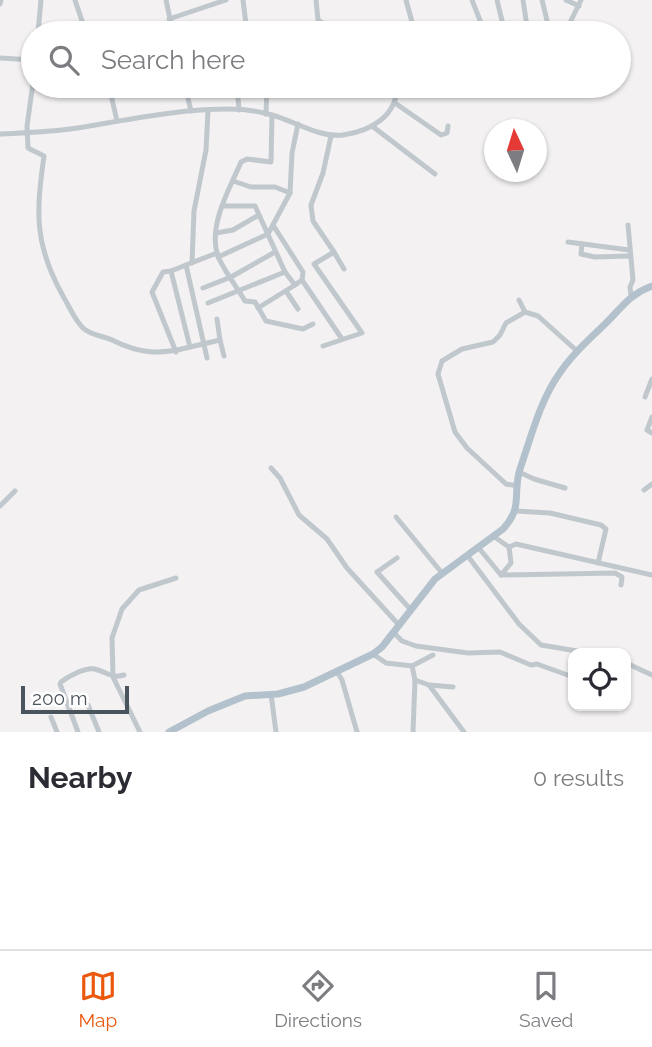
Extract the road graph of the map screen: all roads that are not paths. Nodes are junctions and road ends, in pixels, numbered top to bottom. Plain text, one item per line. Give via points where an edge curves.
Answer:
1 (41, 0) edge
2 (75, 0) edge
3 (166, 0) edge
4 (226, 0) edge
5 (243, 0) edge
6 (316, 0) edge
7 (406, 0) edge
8 (472, 0) edge
9 (497, 0) edge
10 (523, 0) edge
11 (542, 0) edge
12 (566, 0) edge
13 (580, 3) edge
14 (169, 19) joint
15 (39, 21) edge
16 (82, 21) edge
17 (246, 21) edge
18 (320, 21) edge
19 (412, 21) edge
20 (480, 21) edge
21 (502, 21) edge
22 (526, 21) edge
23 (547, 21) edge
24 (571, 21) edge
25 (0, 58) edge
26 (21, 59) edge
27 (31, 98) edge
28 (111, 98) edge
29 (188, 98) edge
30 (238, 98) edge
31 (268, 98) edge
32 (396, 98) edge
33 (395, 103) junction
34 (239, 110) junction
35 (191, 111) junction
36 (208, 111) junction
37 (269, 114) junction
38 (117, 121) junction
39 (298, 124) junction
40 (372, 126) junction
41 (448, 126) dead end
42 (27, 131) junction
43 (0, 134) edge
44 (331, 136) junction
45 (435, 174) dead end
46 (233, 181) junction
47 (289, 193) junction
48 (222, 206) junction
49 (259, 215) junction
50 (273, 225) junction
51 (628, 225) dead end
52 (216, 233) junction
53 (268, 234) junction
54 (568, 242) dead end
55 (582, 244) junction
56 (275, 252) junction
57 (334, 252) junction
58 (629, 253) junction
59 (217, 255) junction
60 (189, 264) junction
61 (314, 264) junction
62 (344, 269) dead end
63 (171, 271) junction
64 (285, 272) junction
65 (231, 277) junction
66 (302, 278) junction
67 (295, 285) junction
68 (652, 286) edge
69 (203, 288) dead end
70 (286, 291) junction
71 (240, 292) junction
72 (631, 296) junction
73 (519, 300) dead end
74 (208, 303) dead end
75 (258, 308) junction
76 (298, 309) dead end
77 (525, 312) junction
78 (217, 319) dead end
79 (313, 324) dead end
80 (342, 339) junction
81 (220, 340) junction
82 (204, 344) junction
83 (323, 346) dead end
84 (190, 347) junction
85 (577, 351) junction
86 (176, 352) junction
87 (224, 356) dead end
88 (207, 358) dead end
89 (652, 379) edge
90 (645, 397) dead end
91 (652, 417) edge
92 (652, 433) edge
93 (271, 468) dead end
94 (519, 472) junction
95 (652, 484) edge
96 (518, 486) junction
97 (565, 488) dead end
98 (644, 490) dead end
99 (15, 491) dead end
100 (0, 506) edge
101 (516, 510) junction
102 (396, 517) dead end
103 (493, 537) junction
104 (478, 547) junction
105 (509, 547) junction
106 (467, 555) junction
107 (397, 558) dead end
108 (598, 563) junction
109 (442, 573) junction
110 (501, 575) junction
111 (652, 575) edge
112 (176, 578) dead end
113 (621, 585) dead end
114 (410, 609) junction
115 (398, 624) junction
116 (393, 632) junction
117 (568, 650) edge
118 (373, 654) junction
119 (433, 655) dead end
120 (631, 665) edge
121 (412, 666) junction
122 (337, 672) junction
123 (124, 675) dead end
124 (568, 675) edge
125 (652, 675) edge
126 (113, 677) junction
127 (415, 680) junction
128 (429, 685) junction
129 (453, 687) dead end
130 (271, 694) junction
131 (88, 705) dead end
132 (51, 717) dead end
133 (57, 732) edge
134 (78, 732) edge
135 (99, 732) edge
136 (140, 732) edge
137 (169, 732) edge
138 (276, 732) edge
139 (357, 732) edge
140 (413, 732) edge
141 (464, 732) edge

1 - 15 street
2 - 16 street
3 - 14 street
4 - 14 street
5 - 17 street
6 - 18 street
7 - 19 street
8 - 20 street
9 - 21 street
10 - 22 street
11 - 23 street
12 - 13 street
13 - 24 street
25 - 26 street
27 - 42 street
28 - 38 street
29 - 35 street
30 - 34 street
31 - 37 street
32 - 33 street
33 - 40 street
33 - 41 street via 441,135 447,133
34 - 36 street
34 - 37 street
35 - 36 street
35 - 38 street
36 - 60 street
37 - 39 street
37 - 46 street via 271,162 247,159
38 - 42 street
39 - 44 street
39 - 47 street
40 - 44 street
40 - 45 street
42 - 43 street
42 - 86 street via 28,148 44,156 38,195 39,240 77,321 89,332 133,349
44 - 57 street via 311,205 313,221
46 - 47 street
46 - 48 street
47 - 50 street
48 - 49 street via 255,206
48 - 52 street
49 - 52 street via 233,230
49 - 53 street
50 - 53 street
50 - 66 street via 303,272
51 - 58 street
52 - 59 street
53 - 56 street
53 - 59 street
54 - 55 street
55 - 58 street
55 - 58 street via 581,254 595,257
56 - 64 street
56 - 65 street
57 - 61 street
57 - 62 street
58 - 72 street
59 - 60 street
59 - 65 street
60 - 63 street
60 - 82 street
61 - 66 street
61 - 80 street via 362,333
63 - 84 street
63 - 86 street via 163,272 152,292
64 - 67 street
64 - 71 street
65 - 69 street
65 - 71 street
66 - 67 street
66 - 80 street
67 - 70 street
68 - 72 main road
70 - 75 street
70 - 76 street
71 - 74 street
71 - 75 street
72 - 85 main road
73 - 77 street
75 - 79 street via 266,321 303,329
77 - 85 street via 538,316
77 - 96 street via 506,323 493,342 462,349 442,361 438,374 455,432 506,484
78 - 81 street
80 - 83 street
81 - 82 street
81 - 87 street
82 - 84 street
82 - 88 street
84 - 86 street
85 - 94 main road via 557,376
89 - 90 street
91 - 92 street via 647,430
93 - 115 street via 299,515 327,539 346,568
94 - 96 main road
94 - 97 street
95 - 98 street
96 - 101 main road
99 - 100 street
101 - 103 main road
101 - 108 street via 601,525 607,529
102 - 109 street
103 - 104 main road
103 - 105 street
104 - 106 main road
104 - 110 street
105 - 108 street via 516,544
105 - 110 street via 511,563
106 - 109 main road
106 - 117 street via 519,624 541,645
107 - 114 street via 377,572
108 - 111 street
109 - 114 main road
110 - 113 street via 615,573 622,578
112 - 126 street via 139,590 122,610 112,638
114 - 115 main road
115 - 116 main road
116 - 118 main road
116 - 124 street via 416,646 500,652
118 - 121 street via 386,663
118 - 122 main road
119 - 121 street
120 - 125 street
121 - 127 street
122 - 130 main road via 304,687
122 - 139 street
123 - 126 street
126 - 134 street via 88,669 61,682
126 - 136 street
127 - 128 street
127 - 140 street
128 - 129 street
128 - 141 street
130 - 137 main road via 246,696
130 - 138 street
131 - 135 street
132 - 133 street

